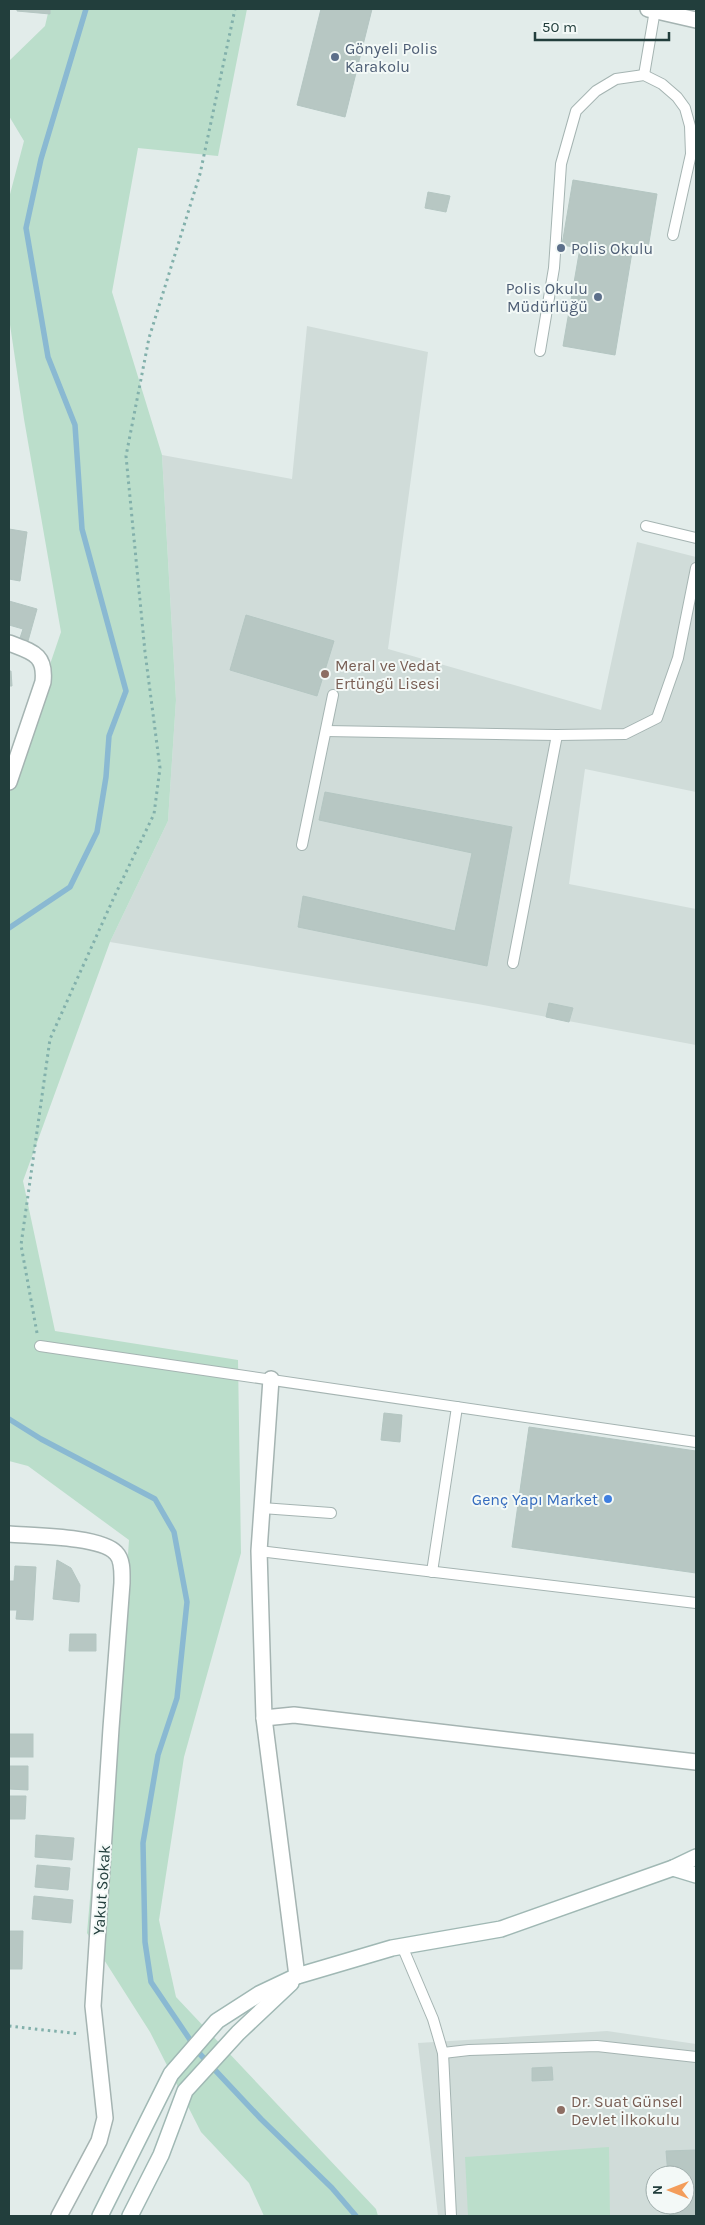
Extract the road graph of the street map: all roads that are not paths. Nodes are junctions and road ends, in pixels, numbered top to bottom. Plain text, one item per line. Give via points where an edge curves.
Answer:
1 (652, 10) edge
2 (696, 20) edge
3 (644, 75) junction
4 (673, 236) dead end
5 (540, 351) dead end
6 (646, 526) dead end
7 (696, 538) edge
8 (696, 568) edge
9 (9, 643) edge
10 (333, 695) dead end
11 (326, 731) junction
12 (557, 736) junction
13 (9, 782) edge
14 (302, 845) dead end
15 (513, 963) dead end
16 (40, 1346) road end
17 (271, 1379) junction
18 (457, 1407) junction
19 (696, 1442) edge
20 (262, 1508) junction
21 (331, 1513) dead end
22 (9, 1534) edge
23 (260, 1552) junction
24 (432, 1572) junction
25 (696, 1603) edge
26 (264, 1718) junction
27 (696, 1762) edge
28 (696, 1857) edge
29 (673, 1868) junction
30 (696, 1875) edge
31 (402, 1946) junction
32 (297, 1976) junction
33 (443, 2053) junction
34 (696, 2057) edge
35 (59, 2216) edge
36 (100, 2216) edge
37 (130, 2216) edge
38 (451, 2216) edge

1 - 2 street
1 - 3 lane
3 - 4 lane via 677,97 686,108 690,126 690,154
3 - 5 lane via 616,79 576,111 561,164 554,268
6 - 7 lane
8 - 12 lane via 678,658 657,718 625,734
9 - 13 street via 34,654 44,669 43,682
10 - 11 lane
11 - 12 lane
11 - 14 lane
12 - 15 lane
16 - 17 lane
17 - 18 lane
17 - 20 street
18 - 19 lane
18 - 24 lane
20 - 21 lane
20 - 23 street
22 - 35 street, Yakut Sokak via 105,1545 116,1553 122,1565 94,1991 95,2035 105,2118 99,2141
23 - 24 lane
23 - 26 street
24 - 25 lane
26 - 27 street via 294,1715
26 - 32 street
28 - 29 street
29 - 30 street
29 - 31 street via 501,1929
31 - 32 street
31 - 33 lane
32 - 36 street via 259,1994 217,2021 171,2074
32 - 37 street via 185,2091 160,2156
33 - 34 lane via 597,2046
33 - 38 lane

